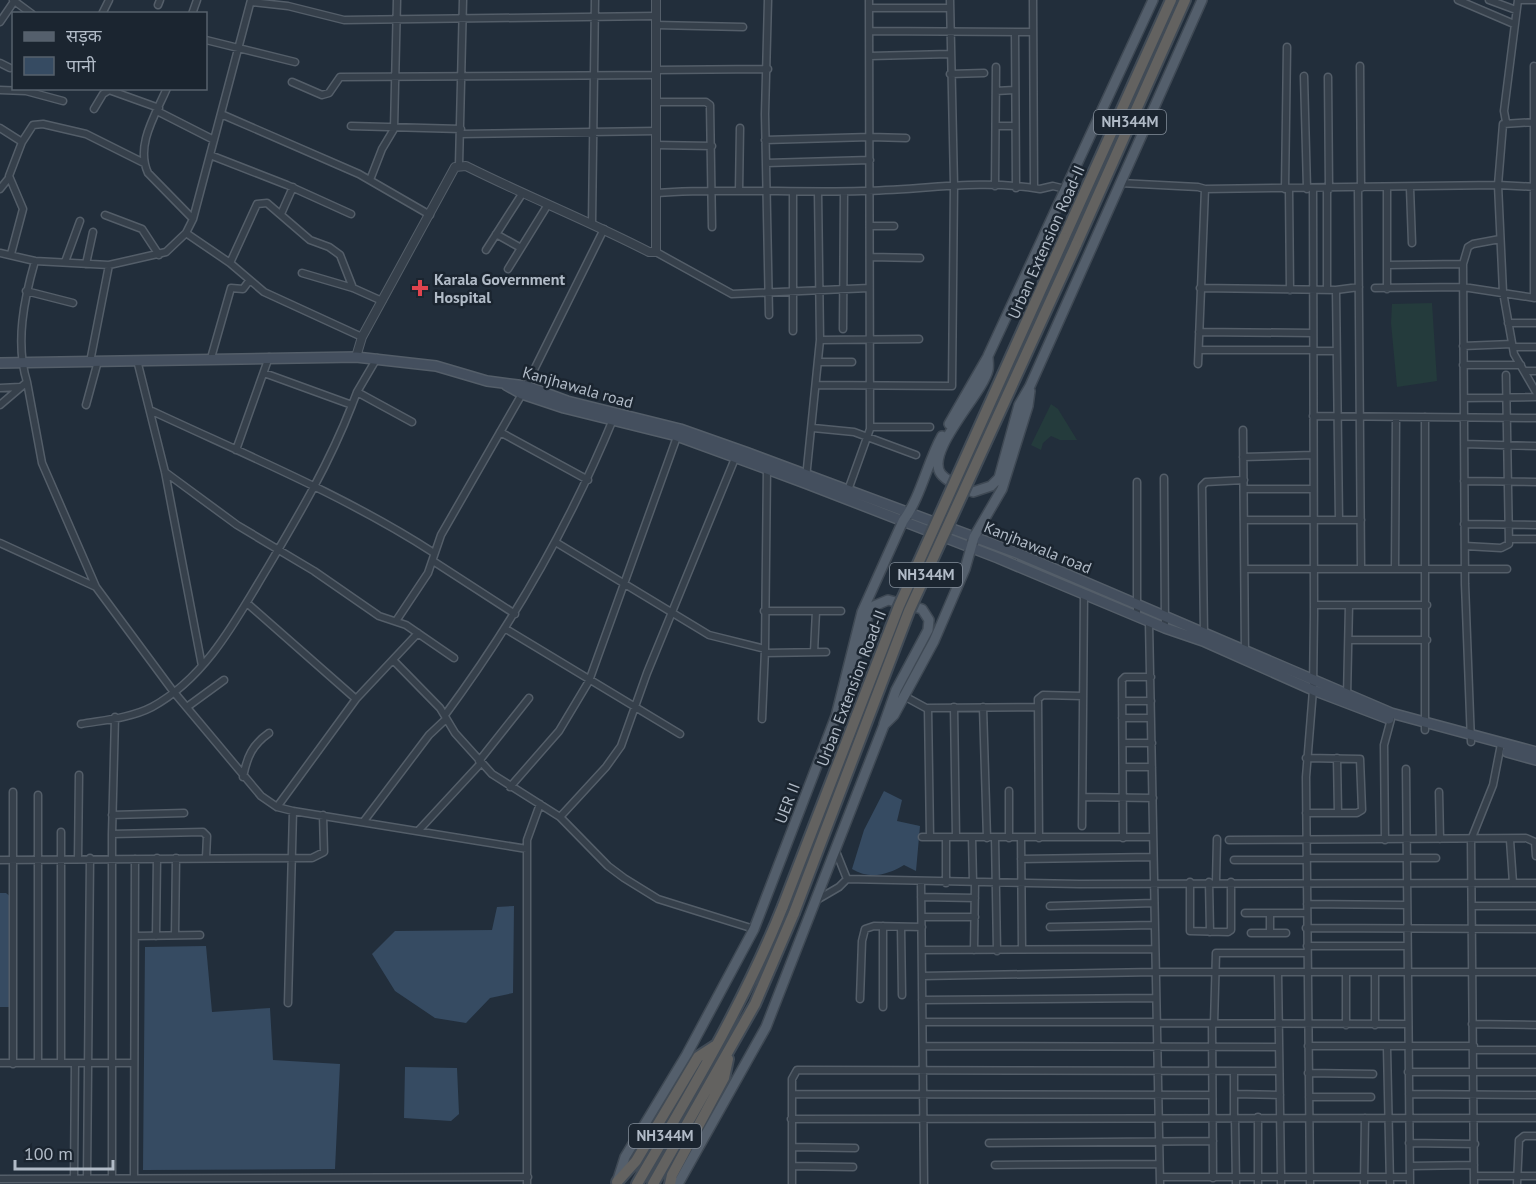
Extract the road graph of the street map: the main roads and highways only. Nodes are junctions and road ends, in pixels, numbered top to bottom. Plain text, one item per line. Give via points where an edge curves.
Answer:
1 (1153, 0) edge
2 (1171, 0) edge
3 (1185, 0) edge
4 (1202, 0) edge
5 (988, 356) junction
6 (0, 363) edge
7 (1030, 386) junction
8 (846, 494) junction
9 (910, 513) junction
10 (903, 521) junction
11 (974, 537) junction
12 (970, 547) junction
13 (1204, 637) junction
14 (1346, 699) junction
15 (836, 716) junction
16 (884, 725) junction
17 (1425, 727) junction
18 (1500, 747) junction
19 (1536, 753) edge
20 (1536, 760) edge
21 (718, 1044) junction
22 (730, 1050) junction
23 (617, 1183) edge
24 (637, 1184) edge
25 (653, 1184) edge
26 (670, 1184) edge
27 (678, 1184) edge

1 - 5 main road
2 - 21 highway, Urban Extension Road-II / NH344M, bridge via 899,606 765,951
3 - 22 highway, Urban Extension Road-II / NH344M, bridge via 909,611 794,913 755,1004
4 - 7 main road
5 - 7 main road via 988,372 943,445 938,463 946,480 973,492 992,486 999,478 1019,405
5 - 9 main road, UER II via 931,456
6 - 8 main road, Kanjhawala road via 269,356 377,358 436,366 679,433
7 - 11 main road via 1028,406 1002,489
8 - 9 main road, Kanjhawala road
8 - 10 main road, Kanjhawala road
9 - 10 main road, UER II
9 - 11 main road, Kanjhawala road
10 - 12 main road, Kanjhawala road
10 - 15 main road, UER II via 862,612
11 - 12 main road
11 - 13 main road, Kanjhawala road via 1137,604
12 - 13 main road, Kanjhawala road via 1149,622
12 - 16 main road via 965,569 934,641 894,715
13 - 14 main road, Kanjhawala road
14 - 17 main road, Kanjhawala road
14 - 17 main road, Kanjhawala road via 1391,719
15 - 16 main road via 846,695 869,614 874,606 888,600 922,609 929,620 923,643 896,690
15 - 23 main road, UER II via 754,929 687,1054 625,1157
16 - 27 main road via 766,1027
17 - 18 main road, Kanjhawala road
18 - 19 main road, Kanjhawala road
18 - 20 main road, Kanjhawala road
21 - 23 highway via 698,1057 636,1161
21 - 24 highway, Urban Extension Road-II / NH344M
22 - 25 highway, Urban Extension Road-II / NH344M
22 - 26 highway via 724,1078

